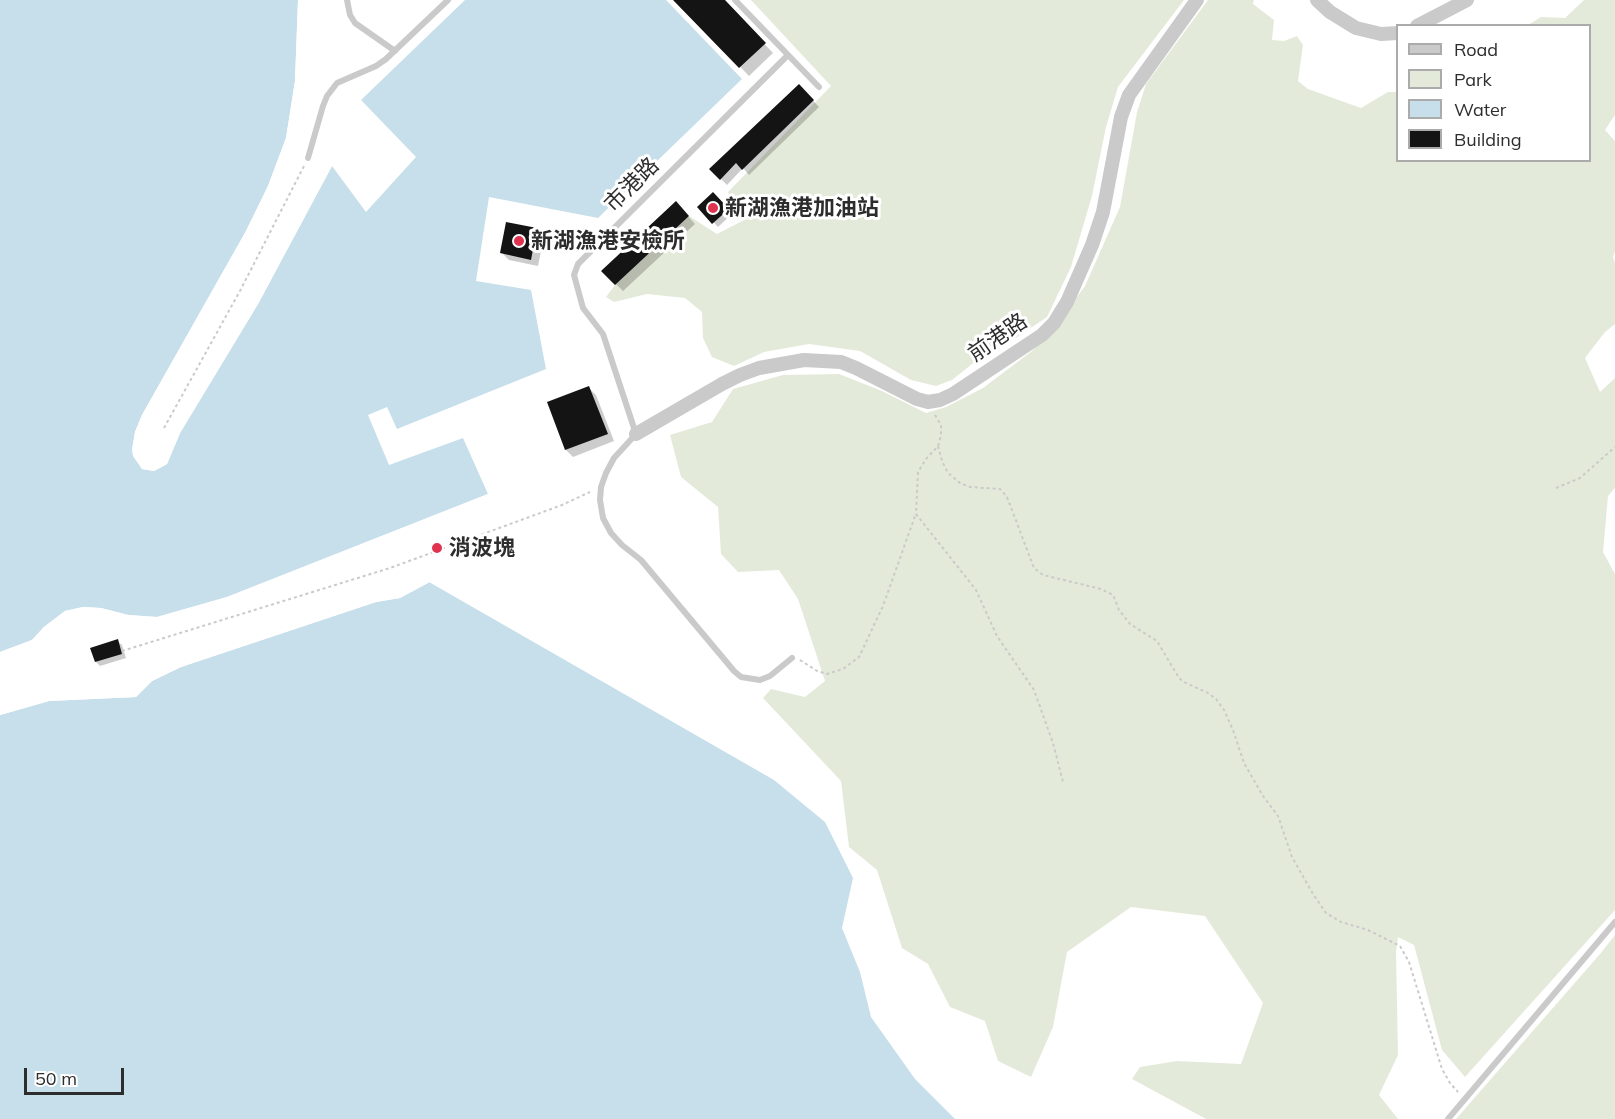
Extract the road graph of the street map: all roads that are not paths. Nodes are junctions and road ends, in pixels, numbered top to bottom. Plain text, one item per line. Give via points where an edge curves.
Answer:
1 (347, 0) edge
2 (448, 0) edge
3 (735, 0) edge
4 (1197, 0) edge
5 (1317, 0) edge
6 (1467, 0) edge
7 (1422, 24) edge
8 (1396, 33) edge
9 (394, 51) junction
10 (788, 56) junction
11 (819, 87) dead end
12 (308, 158) road end
13 (636, 434) junction
14 (792, 658) road end
15 (1615, 922) edge
16 (1448, 1119) edge

1 - 9 lane via 355,23
2 - 9 lane
3 - 10 lane
4 - 13 street, 前港路 via 1127,101 1103,212 1075,285 1054,323 1026,347 953,394 928,402 841,362 804,360 759,368 722,384
5 - 8 street via 1356,28
6 - 7 street
9 - 12 lane via 376,66 343,79 332,88
10 - 11 lane
10 - 13 lane, 市港路 via 574,271 583,308 603,334
13 - 14 lane via 615,458 600,487 603,518 610,533 651,572 741,677 760,680
15 - 16 lane

